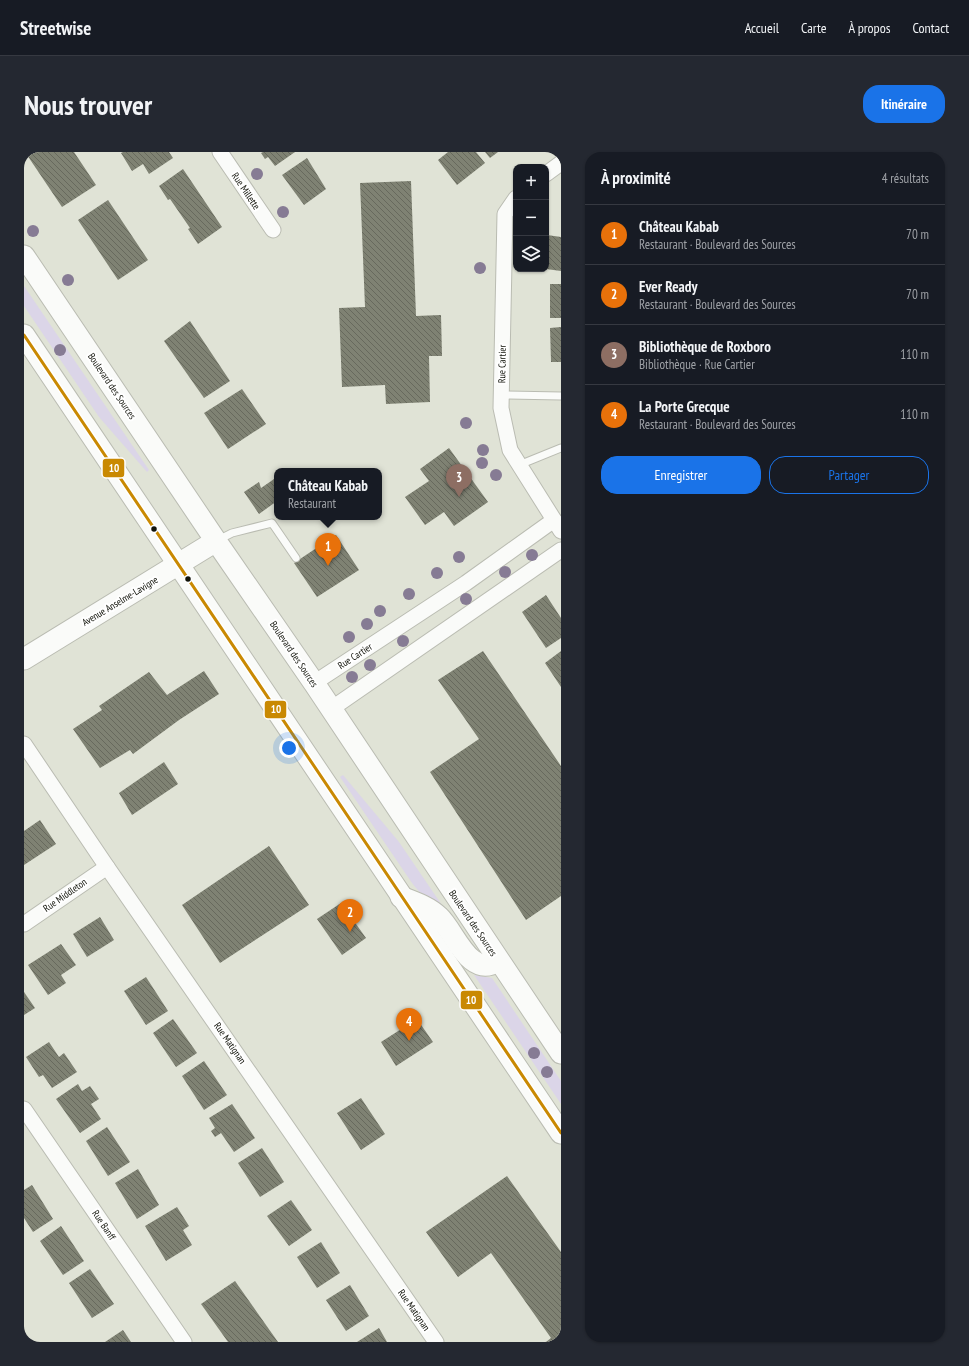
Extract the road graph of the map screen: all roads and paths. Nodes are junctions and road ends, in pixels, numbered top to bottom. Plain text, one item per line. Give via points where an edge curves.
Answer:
1 (220, 152) edge
2 (561, 162) edge
3 (549, 172) edge
4 (515, 200) edge
5 (273, 230) dead end
6 (24, 256) edge
7 (24, 335) edge
8 (501, 395) junction
9 (561, 396) edge
10 (561, 448) edge
11 (519, 465) junction
12 (557, 526) edge
13 (216, 541) junction
14 (561, 550) edge
15 (296, 558) dead end
16 (178, 566) junction
17 (24, 659) edge
18 (314, 683) junction
19 (331, 709) junction
20 (24, 744) edge
21 (107, 867) junction
22 (401, 897) junction
23 (24, 924) edge
24 (498, 961) junction
25 (561, 1053) edge
26 (24, 1108) edge
27 (561, 1133) edge
28 (184, 1342) edge
29 (436, 1342) edge

1 - 5 street, Rue Millette
2 - 3 street
4 - 8 street, Rue Cartier via 505,214
6 - 13 main road, Boulevard des Sources
7 - 16 main road
8 - 9 lane
8 - 11 street, Rue Cartier via 501,408 510,450
10 - 11 lane
11 - 12 street, Rue Cartier
12 - 18 street, Rue Cartier
13 - 15 lane via 232,533 272,523
13 - 16 main road, Avenue Anselme-Lavigne
13 - 18 main road, Boulevard des Sources
14 - 19 street
16 - 17 main road, Avenue Anselme-Lavigne
16 - 22 main road
18 - 19 main road, Boulevard des Sources
19 - 24 main road, Boulevard des Sources
20 - 21 street, Rue Matignan
21 - 23 street, Rue Middleton
21 - 29 street, Rue Matignan
22 - 24 main road via 437,914 459,945 480,965
22 - 27 main road
24 - 25 main road, Boulevard des Sources
26 - 28 street, Rue Banff

